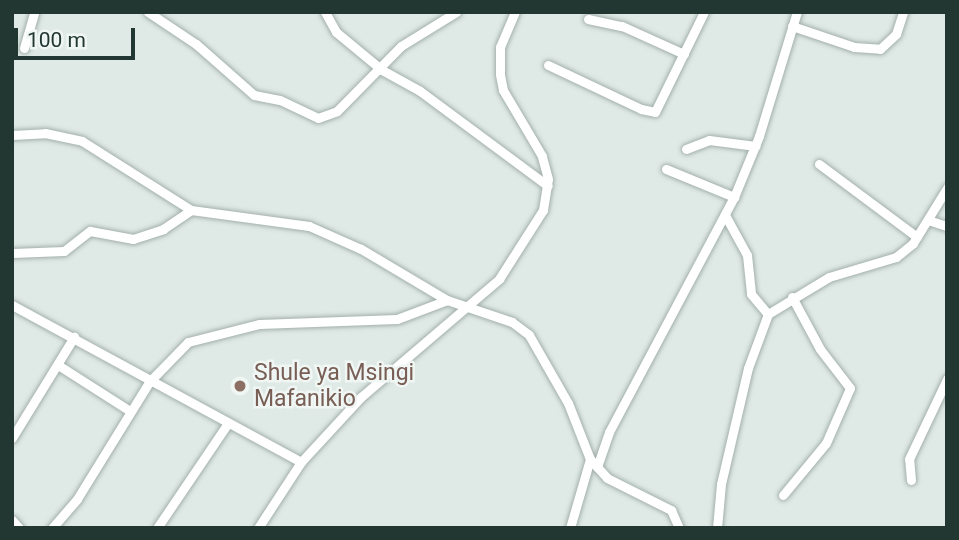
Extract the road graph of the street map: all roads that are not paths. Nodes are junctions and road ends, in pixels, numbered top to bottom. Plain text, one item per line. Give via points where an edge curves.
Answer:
1 (34, 12) edge
2 (148, 12) edge
3 (326, 12) edge
4 (456, 12) edge
5 (515, 12) edge
6 (704, 12) edge
7 (797, 12) edge
8 (903, 12) edge
9 (588, 19) dead end
10 (792, 26) junction
11 (24, 48) dead end
12 (684, 54) junction
13 (548, 65) dead end
14 (382, 70) junction
15 (12, 135) edge
16 (755, 146) junction
17 (686, 149) dead end
18 (819, 164) dead end
19 (666, 169) dead end
20 (548, 186) junction
21 (947, 188) edge
22 (734, 197) junction
23 (191, 210) junction
24 (725, 215) junction
25 (928, 220) junction
26 (947, 226) edge
27 (917, 237) junction
28 (12, 253) edge
29 (792, 297) junction
30 (447, 300) junction
31 (12, 305) edge
32 (469, 306) junction
33 (768, 314) junction
34 (74, 337) junction
35 (58, 365) junction
36 (947, 379) edge
37 (150, 381) junction
38 (130, 411) junction
39 (228, 423) junction
40 (12, 438) edge
41 (301, 462) junction
42 (594, 463) junction
43 (911, 480) dead end
44 (783, 495) dead end
45 (12, 520) edge
46 (259, 527) edge
47 (19, 528) edge
48 (52, 528) edge
49 (157, 528) edge
50 (570, 528) edge
51 (679, 528) edge
52 (717, 528) edge

1 - 11 street
2 - 14 street via 196,44 248,91 280,100 310,117 337,111
3 - 14 street via 336,32
4 - 14 street via 401,46
5 - 20 street via 500,47 499,74 512,106 537,142
6 - 12 street
7 - 10 street
8 - 10 street via 896,34 880,49 854,47
9 - 12 street via 622,26
10 - 16 street
12 - 13 street via 652,112
14 - 20 street via 428,97
15 - 23 street via 45,133 82,141
16 - 17 street via 709,140
16 - 22 street
18 - 27 street
19 - 22 street
20 - 32 street via 543,210 520,250 499,279
21 - 25 street
22 - 24 street
23 - 28 street via 163,229 133,239 90,231 64,251
23 - 30 street via 309,226 360,249
24 - 33 street via 747,255 746,283
24 - 42 street
25 - 26 street
25 - 27 street
27 - 29 street via 896,257 829,277
29 - 33 street
29 - 44 street via 820,349 850,387 826,443
30 - 32 street
30 - 37 street via 397,320 259,324 204,335 175,352
31 - 34 street
32 - 41 street via 361,397
32 - 42 street via 512,322 529,335 568,403
33 - 52 street via 748,368 721,484
34 - 35 street
34 - 37 street
35 - 38 street
35 - 40 street
36 - 43 street via 909,459
37 - 38 street
37 - 39 street
38 - 48 street via 77,499
39 - 41 street
39 - 49 street
41 - 46 street
42 - 50 street
42 - 51 street via 623,488 671,510
45 - 47 street

